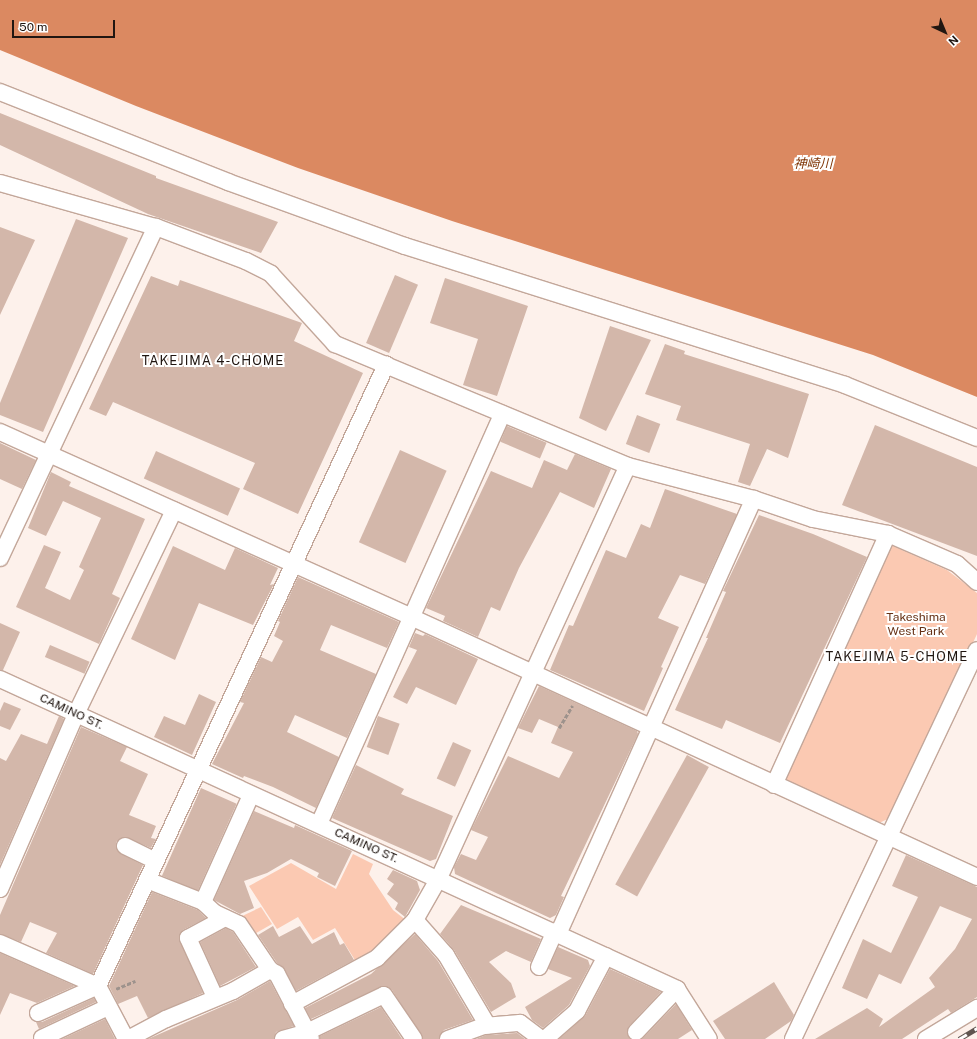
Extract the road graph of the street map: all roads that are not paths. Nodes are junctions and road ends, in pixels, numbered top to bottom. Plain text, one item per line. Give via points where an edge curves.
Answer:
1 (0, 92) edge
2 (0, 183) edge
3 (156, 227) junction
4 (386, 366) junction
5 (502, 414) junction
6 (0, 432) edge
7 (977, 438) edge
8 (48, 454) junction
9 (628, 466) junction
10 (754, 498) junction
11 (174, 510) junction
12 (888, 534) junction
13 (0, 558) edge
14 (293, 565) junction
15 (977, 582) edge
16 (411, 617) junction
17 (977, 650) edge
18 (532, 674) junction
19 (0, 679) edge
20 (76, 714) junction
21 (650, 728) junction
22 (198, 770) junction
23 (774, 785) junction
24 (251, 795) junction
25 (318, 824) junction
26 (890, 837) junction
27 (125, 846) dead end
28 (156, 860) junction
29 (977, 877) edge
30 (439, 878) junction
31 (147, 880) junction
32 (0, 889) edge
33 (203, 902) junction
34 (225, 918) junction
35 (415, 920) junction
36 (557, 932) junction
37 (0, 943) edge
38 (606, 956) junction
39 (538, 967) dead end
40 (270, 970) junction
41 (98, 986) junction
42 (678, 988) junction
43 (215, 997) junction
44 (292, 1004) junction
45 (108, 1007) junction
46 (977, 1008) edge
47 (38, 1013) dead end
48 (488, 1026) junction
49 (636, 1032) dead end
50 (309, 1035) edge
51 (42, 1038) dead end
52 (127, 1039) edge
53 (283, 1039) edge
54 (414, 1039) edge
55 (448, 1039) edge
56 (542, 1039) edge
57 (545, 1039) edge
58 (709, 1039) edge
59 (793, 1039) edge
60 (926, 1039) edge

1 - 7 street via 228,182 405,246 845,385
2 - 3 street
3 - 4 street via 246,261 271,274 336,344
3 - 8 street
4 - 5 street
4 - 14 street
5 - 9 street
5 - 16 street
6 - 8 street
8 - 11 street
8 - 13 street
9 - 10 street
9 - 18 street
10 - 12 street via 813,520
10 - 21 street
11 - 14 street
11 - 20 street
12 - 15 street via 957,564
12 - 23 street
14 - 16 street
14 - 22 street
16 - 18 street
16 - 25 street
17 - 26 street
18 - 21 street
18 - 30 street
19 - 20 street, CAMINO ST.
20 - 22 street, CAMINO ST.
20 - 32 street
21 - 23 street
21 - 36 street
22 - 24 street, CAMINO ST.
22 - 28 street
23 - 26 street
24 - 25 street, CAMINO ST.
24 - 33 street
25 - 30 street, CAMINO ST.
26 - 29 street
26 - 59 street
27 - 28 street
28 - 31 street
30 - 35 street
30 - 36 street, CAMINO ST.
31 - 33 street
31 - 41 street
33 - 34 street
34 - 40 street via 239,924
34 - 43 street via 188,938
35 - 44 street via 377,958
35 - 48 street via 446,955
36 - 38 street, CAMINO ST.
36 - 39 street
37 - 41 street
38 - 42 street, CAMINO ST.
38 - 57 street via 577,1011
40 - 43 street via 233,991
40 - 44 street via 277,974
41 - 45 street
41 - 47 street
42 - 49 street
42 - 58 street
43 - 52 street
44 - 50 street
45 - 51 street
45 - 52 street
46 - 60 street
48 - 55 street
48 - 56 street via 520,1023
50 - 53 street
50 - 54 street via 384,995

